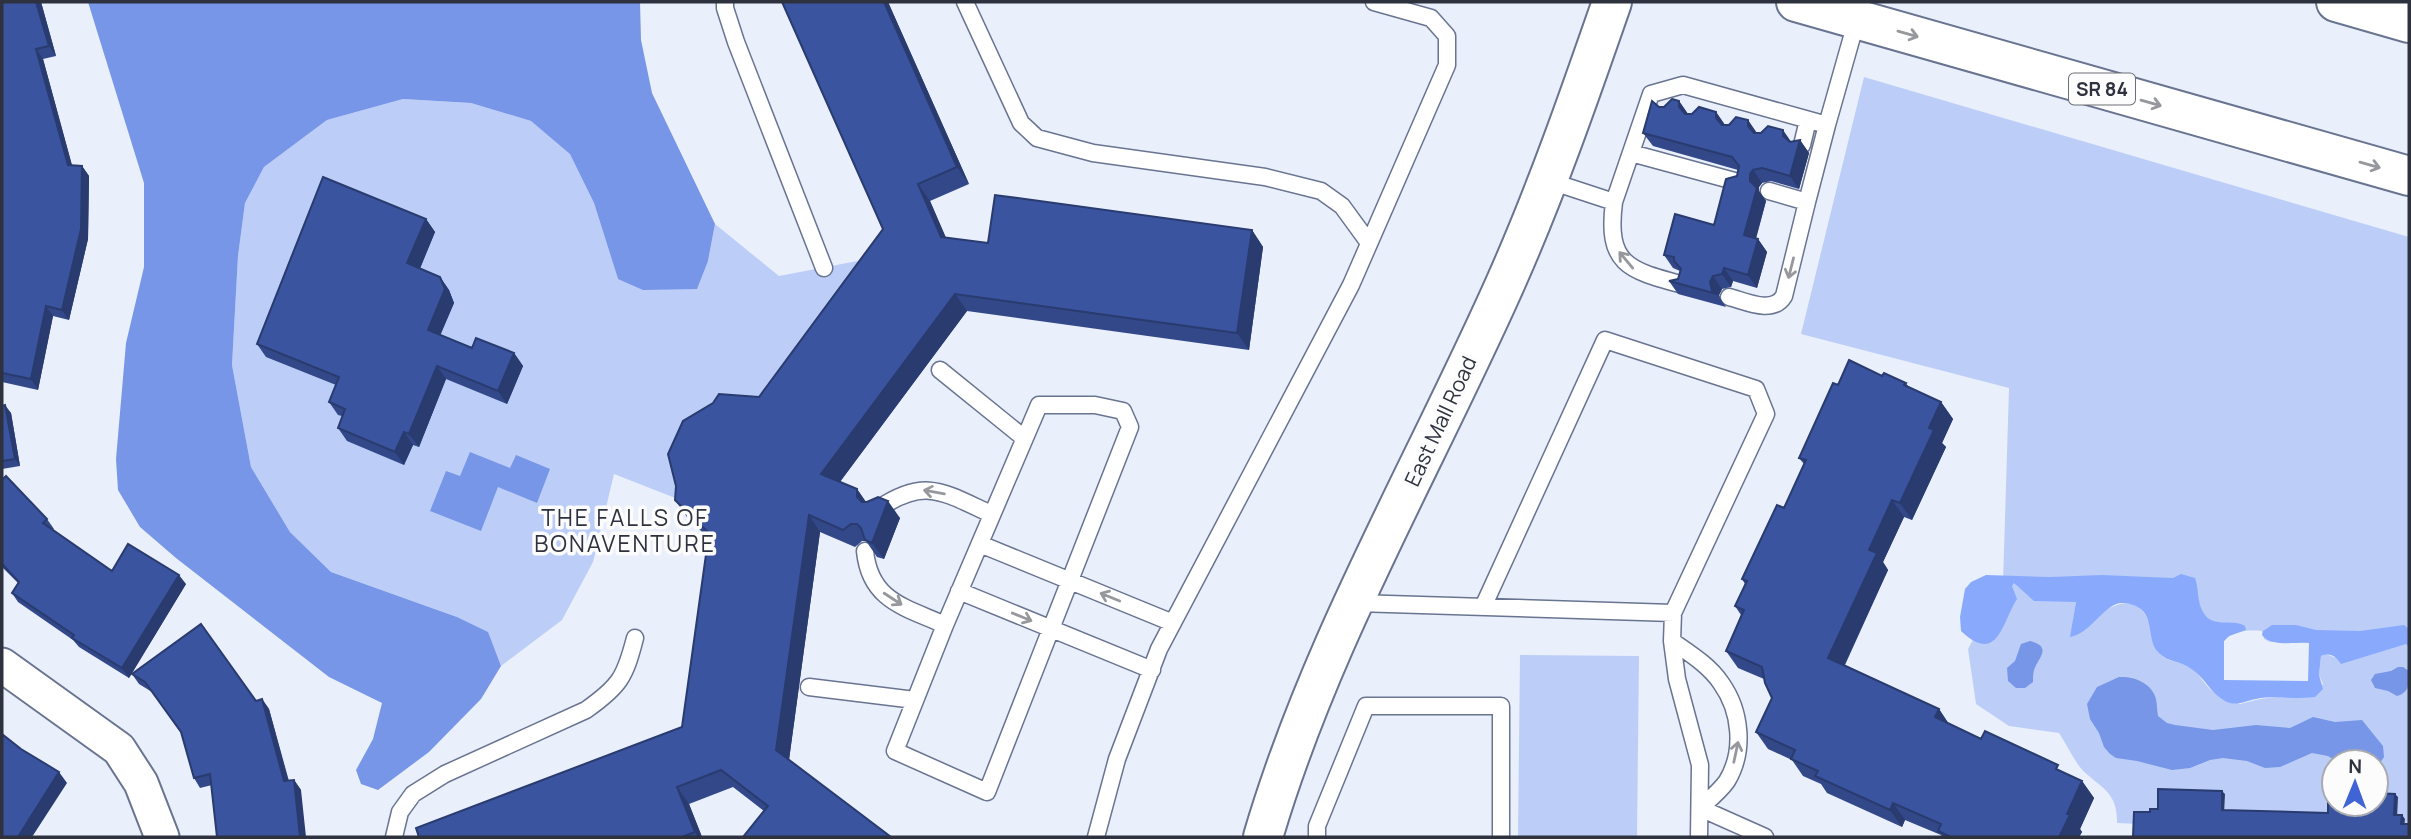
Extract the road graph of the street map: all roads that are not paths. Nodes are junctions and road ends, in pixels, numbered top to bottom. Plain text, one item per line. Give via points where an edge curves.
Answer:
1 (725, 2) edge
2 (965, 2) edge
3 (1374, 2) edge
4 (1612, 2) edge
5 (1796, 2) edge
6 (2336, 2) edge
7 (1857, 19) junction
8 (2409, 23) edge
9 (1677, 87) junction
10 (1671, 110) edge
11 (1808, 120) junction
12 (1827, 125) junction
13 (1801, 145) edge
14 (1631, 153) junction
15 (2409, 176) edge
16 (1547, 180) junction
17 (1738, 182) edge
18 (1769, 191) edge
19 (1614, 202) junction
20 (1807, 202) junction
21 (1369, 243) junction
22 (824, 268) dead end
23 (1680, 284) edge
24 (1729, 297) edge
25 (940, 370) dead end
26 (1024, 438) junction
27 (877, 509) edge
28 (991, 514) junction
29 (980, 544) junction
30 (865, 551) edge
31 (1069, 581) junction
32 (959, 592) junction
33 (1353, 603) junction
34 (1483, 607) junction
35 (1673, 613) junction
36 (1173, 623) junction
37 (945, 625) junction
38 (1052, 628) junction
39 (635, 638) dead end
40 (1672, 641) junction
41 (2, 665) edge
42 (1152, 670) junction
43 (809, 687) dead end
44 (915, 700) junction
45 (1700, 808) junction
46 (163, 837) edge
47 (394, 837) edge
48 (1096, 837) edge
49 (1263, 837) edge
50 (1317, 837) edge
51 (1501, 837) edge
52 (1699, 837) edge
53 (1765, 837) edge

1 - 22 lane via 736,42
2 - 21 lane via 1021,124 1037,138 1093,153 1265,177 1321,191 1342,206
3 - 21 lane via 1431,18 1447,36 1447,65
4 - 16 main road, East Mall Road
5 - 7 main road, SR 84
6 - 8 main road
7 - 12 lane
7 -> 15 main road, SR 84
9 - 10 lane
9 - 11 lane via 1683,85 1703,98 1773,117
9 - 14 lane via 1651,94
11 - 12 lane
11 - 13 lane
12 - 20 lane
14 - 17 lane via 1658,154 1722,171
14 - 19 lane
16 - 19 lane
16 - 33 main road, East Mall Road via 1506,284
18 - 20 lane via 1789,192
23 -> 19 lane via 1629,267 1612,235
20 -> 24 lane via 1780,303 1764,305
21 - 36 lane
25 - 26 lane
26 - 28 lane
26 - 31 lane via 1039,405 1095,405 1123,411 1130,426
28 -> 27 lane via 948,494 919,489
28 - 29 lane
29 - 31 lane
29 - 32 lane
30 -> 37 lane via 874,584 890,600
36 -> 31 lane
31 - 38 lane
32 - 37 lane
32 -> 38 lane
33 - 34 lane
33 - 49 main road, East Mall Road via 1280,780
34 - 35 lane
34 - 35 lane via 1605,340 1756,389 1766,414
35 - 40 lane
36 - 42 lane
37 - 44 lane
38 - 42 lane
38 - 44 lane via 987,792 895,751
39 - 47 lane via 619,683 603,698 413,794 400,812
40 - 45 lane via 1700,765
45 -> 40 lane via 1726,782 1738,754 1739,729 1722,683
41 - 46 street via 119,749 141,783
42 - 48 lane via 1117,759
43 - 44 lane
45 - 52 lane
45 - 53 lane
50 - 51 lane via 1317,826 1366,706 1501,706

